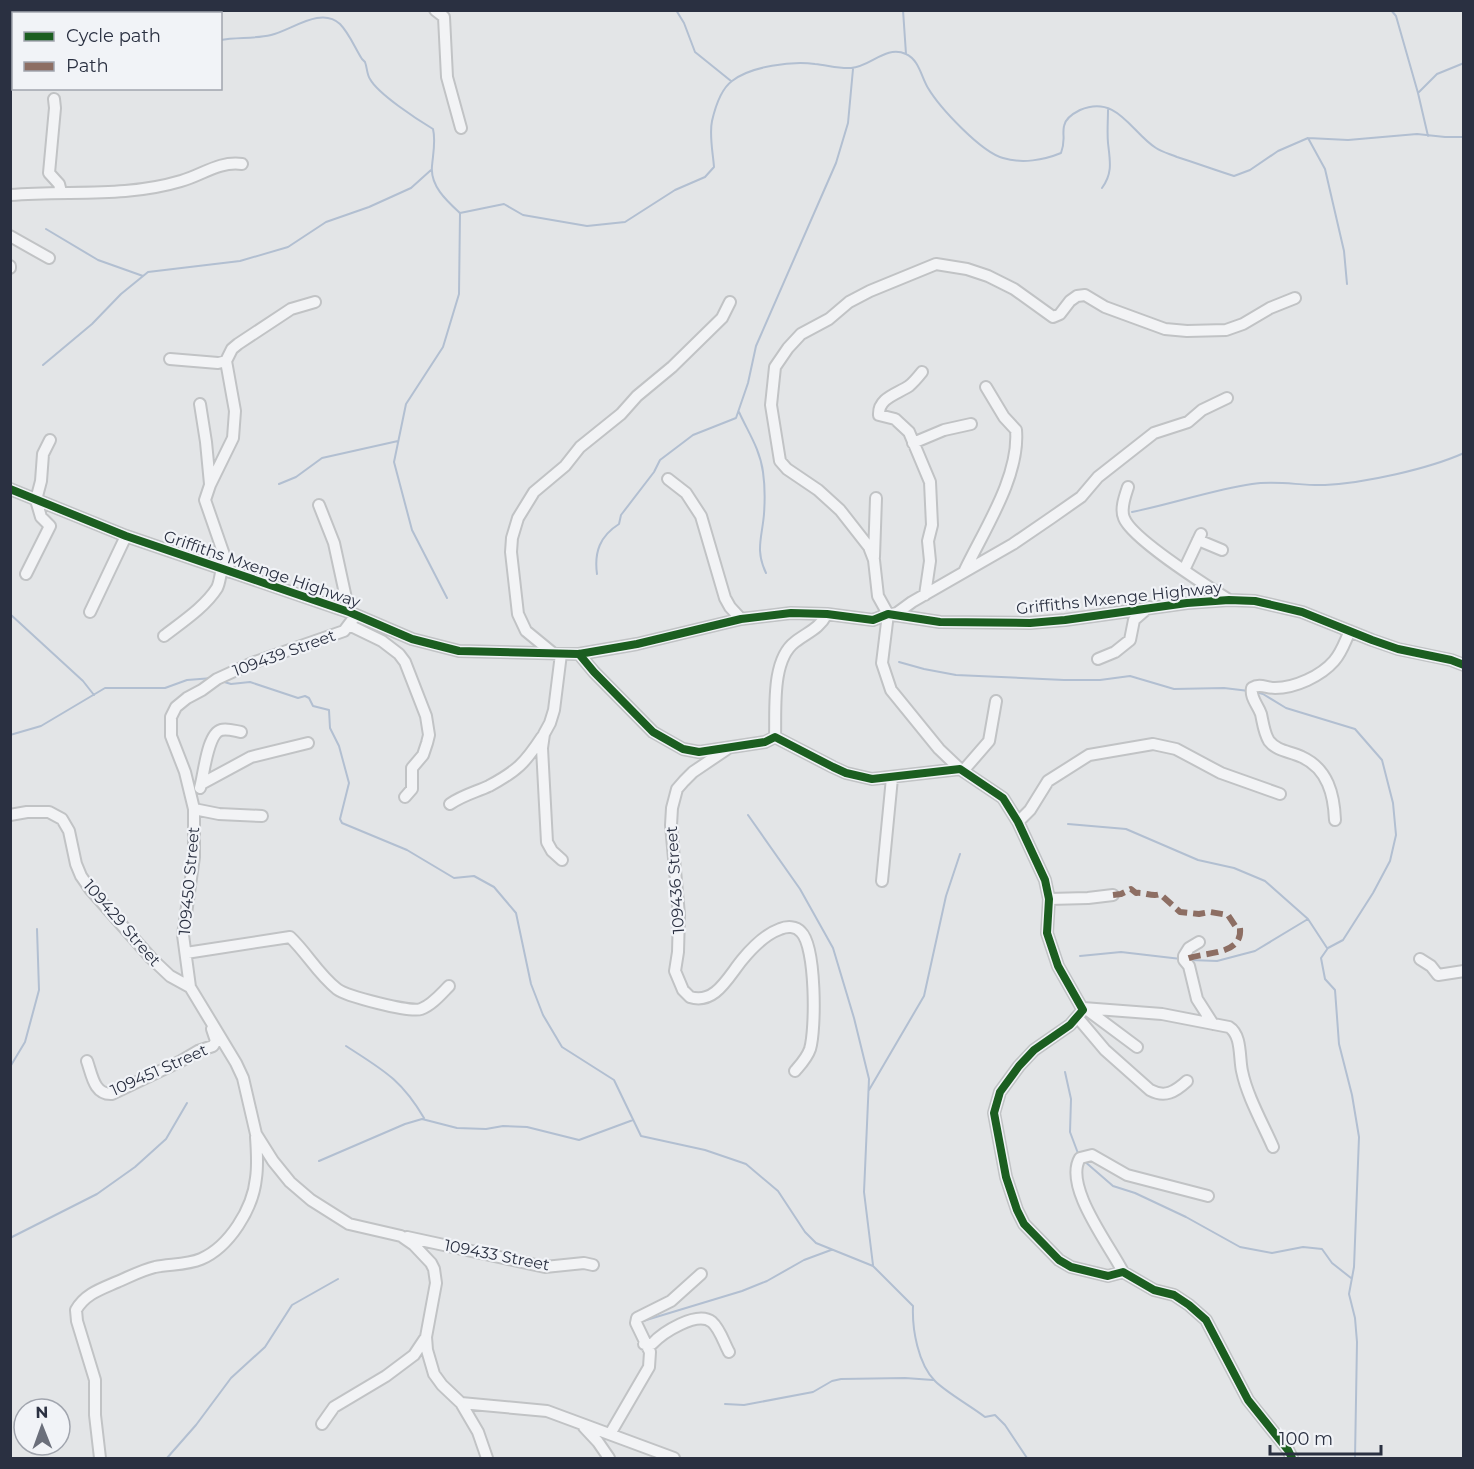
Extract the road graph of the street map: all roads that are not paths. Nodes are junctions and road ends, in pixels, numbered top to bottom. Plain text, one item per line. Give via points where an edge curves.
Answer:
1 (437, 11) edge
2 (54, 99) dead end
3 (461, 128) dead end
4 (242, 164) dead end
5 (61, 192) junction
6 (10, 195) edge
7 (10, 236) edge
8 (49, 258) dead end
9 (1295, 298) dead end
10 (315, 302) dead end
11 (730, 302) dead end
12 (170, 359) dead end
13 (226, 360) junction
14 (922, 372) dead end
15 (986, 387) dead end
16 (1227, 398) dead end
17 (200, 404) dead end
18 (971, 424) dead end
19 (50, 440) dead end
20 (913, 443) junction
21 (668, 479) dead end
22 (210, 485) junction
23 (1128, 487) dead end
24 (10, 489) edge
25 (876, 498) dead end
26 (36, 500) junction
27 (319, 505) dead end
28 (126, 536) junction
29 (1222, 550) dead end
30 (874, 560) junction
31 (1183, 569) junction
32 (226, 571) junction
33 (965, 571) junction
34 (26, 574) dead end
35 (925, 595) junction
36 (1229, 600) junction
37 (1149, 607) junction
38 (90, 612) dead end
39 (352, 613) junction
40 (827, 614) junction
41 (888, 614) junction
42 (741, 619) junction
43 (350, 625) junction
44 (1350, 631) junction
45 (164, 636) dead end
46 (557, 654) junction
47 (579, 654) junction
48 (1098, 659) dead end
49 (1464, 665) edge
50 (996, 701) dead end
51 (241, 732) dead end
52 (544, 734) junction
53 (775, 737) junction
54 (308, 743) dead end
55 (730, 747) junction
56 (961, 770) junction
57 (892, 778) junction
58 (201, 784) junction
59 (1280, 794) dead end
60 (405, 797) dead end
61 (450, 804) dead end
62 (194, 805) junction
63 (10, 815) edge
64 (262, 816) dead end
65 (1335, 820) dead end
66 (1018, 822) junction
67 (562, 860) dead end
68 (882, 881) dead end
69 (1113, 894) dead end
70 (1049, 898) junction
71 (1199, 942) dead end
72 (186, 953) junction
73 (1420, 959) dead end
74 (1464, 971) edge
75 (449, 986) dead end
76 (190, 987) junction
77 (204, 1009) junction
78 (1082, 1011) junction
79 (1213, 1024) junction
80 (1137, 1047) dead end
81 (87, 1061) dead end
82 (795, 1071) dead end
83 (1186, 1082) dead end
84 (256, 1134) junction
85 (1273, 1147) dead end
86 (1208, 1196) dead end
87 (401, 1236) junction
88 (593, 1265) dead end
89 (1123, 1272) junction
90 (701, 1274) dead end
91 (426, 1337) junction
92 (645, 1344) junction
93 (729, 1352) dead end
94 (461, 1403) junction
95 (321, 1424) dead end
96 (582, 1425) junction
97 (610, 1434) junction
98 (100, 1458) edge
99 (487, 1458) edge
100 (609, 1458) edge
101 (674, 1458) edge
102 (1292, 1458) edge

1 - 3 street via 444,17 447,76
2 - 5 street via 49,173
4 - 5 street via 220,164 184,181 141,191
5 - 6 street
7 - 8 street
9 - 30 street via 1226,330 1165,329 1105,307 1085,295 1070,301 1060,314 1050,316 1036,303 988,276 943,264 927,266 849,302 829,319 801,334 788,348 776,367 771,405 782,465 840,510 869,547
10 - 13 street via 291,309 238,344
11 - 46 street via 722,318 672,367 538,488 518,518 510,552 518,614 526,631
12 - 13 street
13 - 22 street via 236,411 233,438
14 - 20 street via 879,409 879,415 902,424
15 - 33 street via 1016,430 1014,466
16 - 33 street via 1188,422 1154,433 1098,477 1076,501
17 - 22 street
18 - 20 street
19 - 26 street via 43,454
20 - 35 street via 930,482 932,506
21 - 42 street via 686,493 701,516 725,598
22 - 32 street via 205,500
23 - 31 street via 1123,501 1130,529
24 - 26 street, Griffiths Mxenge Highway
25 - 30 street
26 - 28 street, Griffiths Mxenge Highway
26 - 34 street via 40,517 50,526
27 - 39 street via 334,543
28 - 32 street, Griffiths Mxenge Highway
28 - 38 street
29 - 31 street via 1199,537
30 - 41 street via 878,596
31 - 36 street
32 - 39 street, Griffiths Mxenge Highway
32 - 45 street via 197,610
33 - 35 street
35 - 41 street via 897,613
36 - 37 street, Griffiths Mxenge Highway
36 - 44 street, Griffiths Mxenge Highway via 1276,605
37 - 41 street, Griffiths Mxenge Highway via 1029,623 940,622
37 - 48 street via 1134,620 1130,640
39 - 43 street, 109439 Street
39 - 46 street, Griffiths Mxenge Highway via 412,639 459,651
40 - 41 street, Griffiths Mxenge Highway via 873,620
40 - 42 street, Griffiths Mxenge Highway via 791,613
40 - 53 street via 818,627 795,642 783,657 776,687
41 - 56 street via 882,663 891,690 939,750
42 - 47 street, Griffiths Mxenge Highway
43 - 60 street via 399,654 426,716 428,743 412,768 412,789
43 - 62 street, 109439 Street via 344,631 230,672 176,707 171,717 171,736
44 - 49 street, Griffiths Mxenge Highway via 1398,649
44 - 65 street via 1339,655 1326,669 1290,686 1257,685 1251,694 1271,743 1303,757 1326,778 1333,795
46 - 47 street, Griffiths Mxenge Highway
46 - 52 street via 554,710
47 - 55 street via 653,732 692,752
50 - 56 street via 989,741
51 - 58 street via 223,730 215,734
52 - 61 street via 520,767
52 - 67 street via 547,842
53 - 55 street
53 - 57 street via 846,773 872,779
54 - 58 street via 251,757
55 - 82 street, 109436 Street via 693,772 674,797 671,825 679,915 675,971 690,997 705,998 717,991 744,958 775,931 790,927 801,932 812,972 813,1022 809,1051
56 - 57 street
56 - 66 street via 1003,798
57 - 68 street
58 - 62 street
59 - 66 street via 1221,773 1176,749 1153,744 1089,755 1048,781
62 - 64 street via 234,816
62 - 72 street, 109450 Street via 194,857 183,924
63 - 76 street, 109429 Street via 49,812 62,819 69,831 76,864 90,889 151,958 170,976
66 - 70 street via 1045,880
69 - 70 street
70 - 78 street via 1047,933 1058,966
71 - 79 street via 1189,948 1184,960 1197,999
72 - 75 street, 109450 Street via 290,937 332,985 354,997 417,1010 428,1006
72 - 76 street, 109450 Street
73 - 74 street via 1438,975
76 - 77 street, 109429 Street
77 - 81 street, 109451 Street via 215,1038 213,1046 112,1094 98,1089
77 - 84 street, 109429 Street via 243,1078
78 - 79 street via 1161,1014
78 - 80 street
78 - 83 street via 1105,1050 1150,1090 1172,1093
78 - 89 street via 1034,1050 1006,1083 994,1110 998,1136 1010,1192 1024,1224 1071,1267 1108,1276
79 - 85 street via 1229,1027 1236,1034 1244,1077
84 - 87 street, 109429 Street via 284,1175 311,1200 349,1224
84 - 98 street via 254,1190 222,1244 199,1260 151,1268 96,1290 76,1310 95,1380
86 - 89 street via 1127,1175 1092,1155 1080,1158 1077,1169 1081,1193
87 - 88 street, 109433 Street via 545,1267
87 - 91 street, 109429 Street via 435,1269 435,1293
89 - 102 street via 1154,1290 1174,1296 1206,1320 1248,1400
90 - 92 street via 671,1301 637,1318
91 - 94 street, 109429 Street via 434,1374
91 - 95 street via 414,1355 334,1407
92 - 93 street via 652,1344 683,1323 707,1320 717,1328
92 - 97 street via 650,1352 646,1374
94 - 96 street via 547,1411
94 - 99 street, 109429 Street
96 - 97 street
96 - 100 street
97 - 101 street

